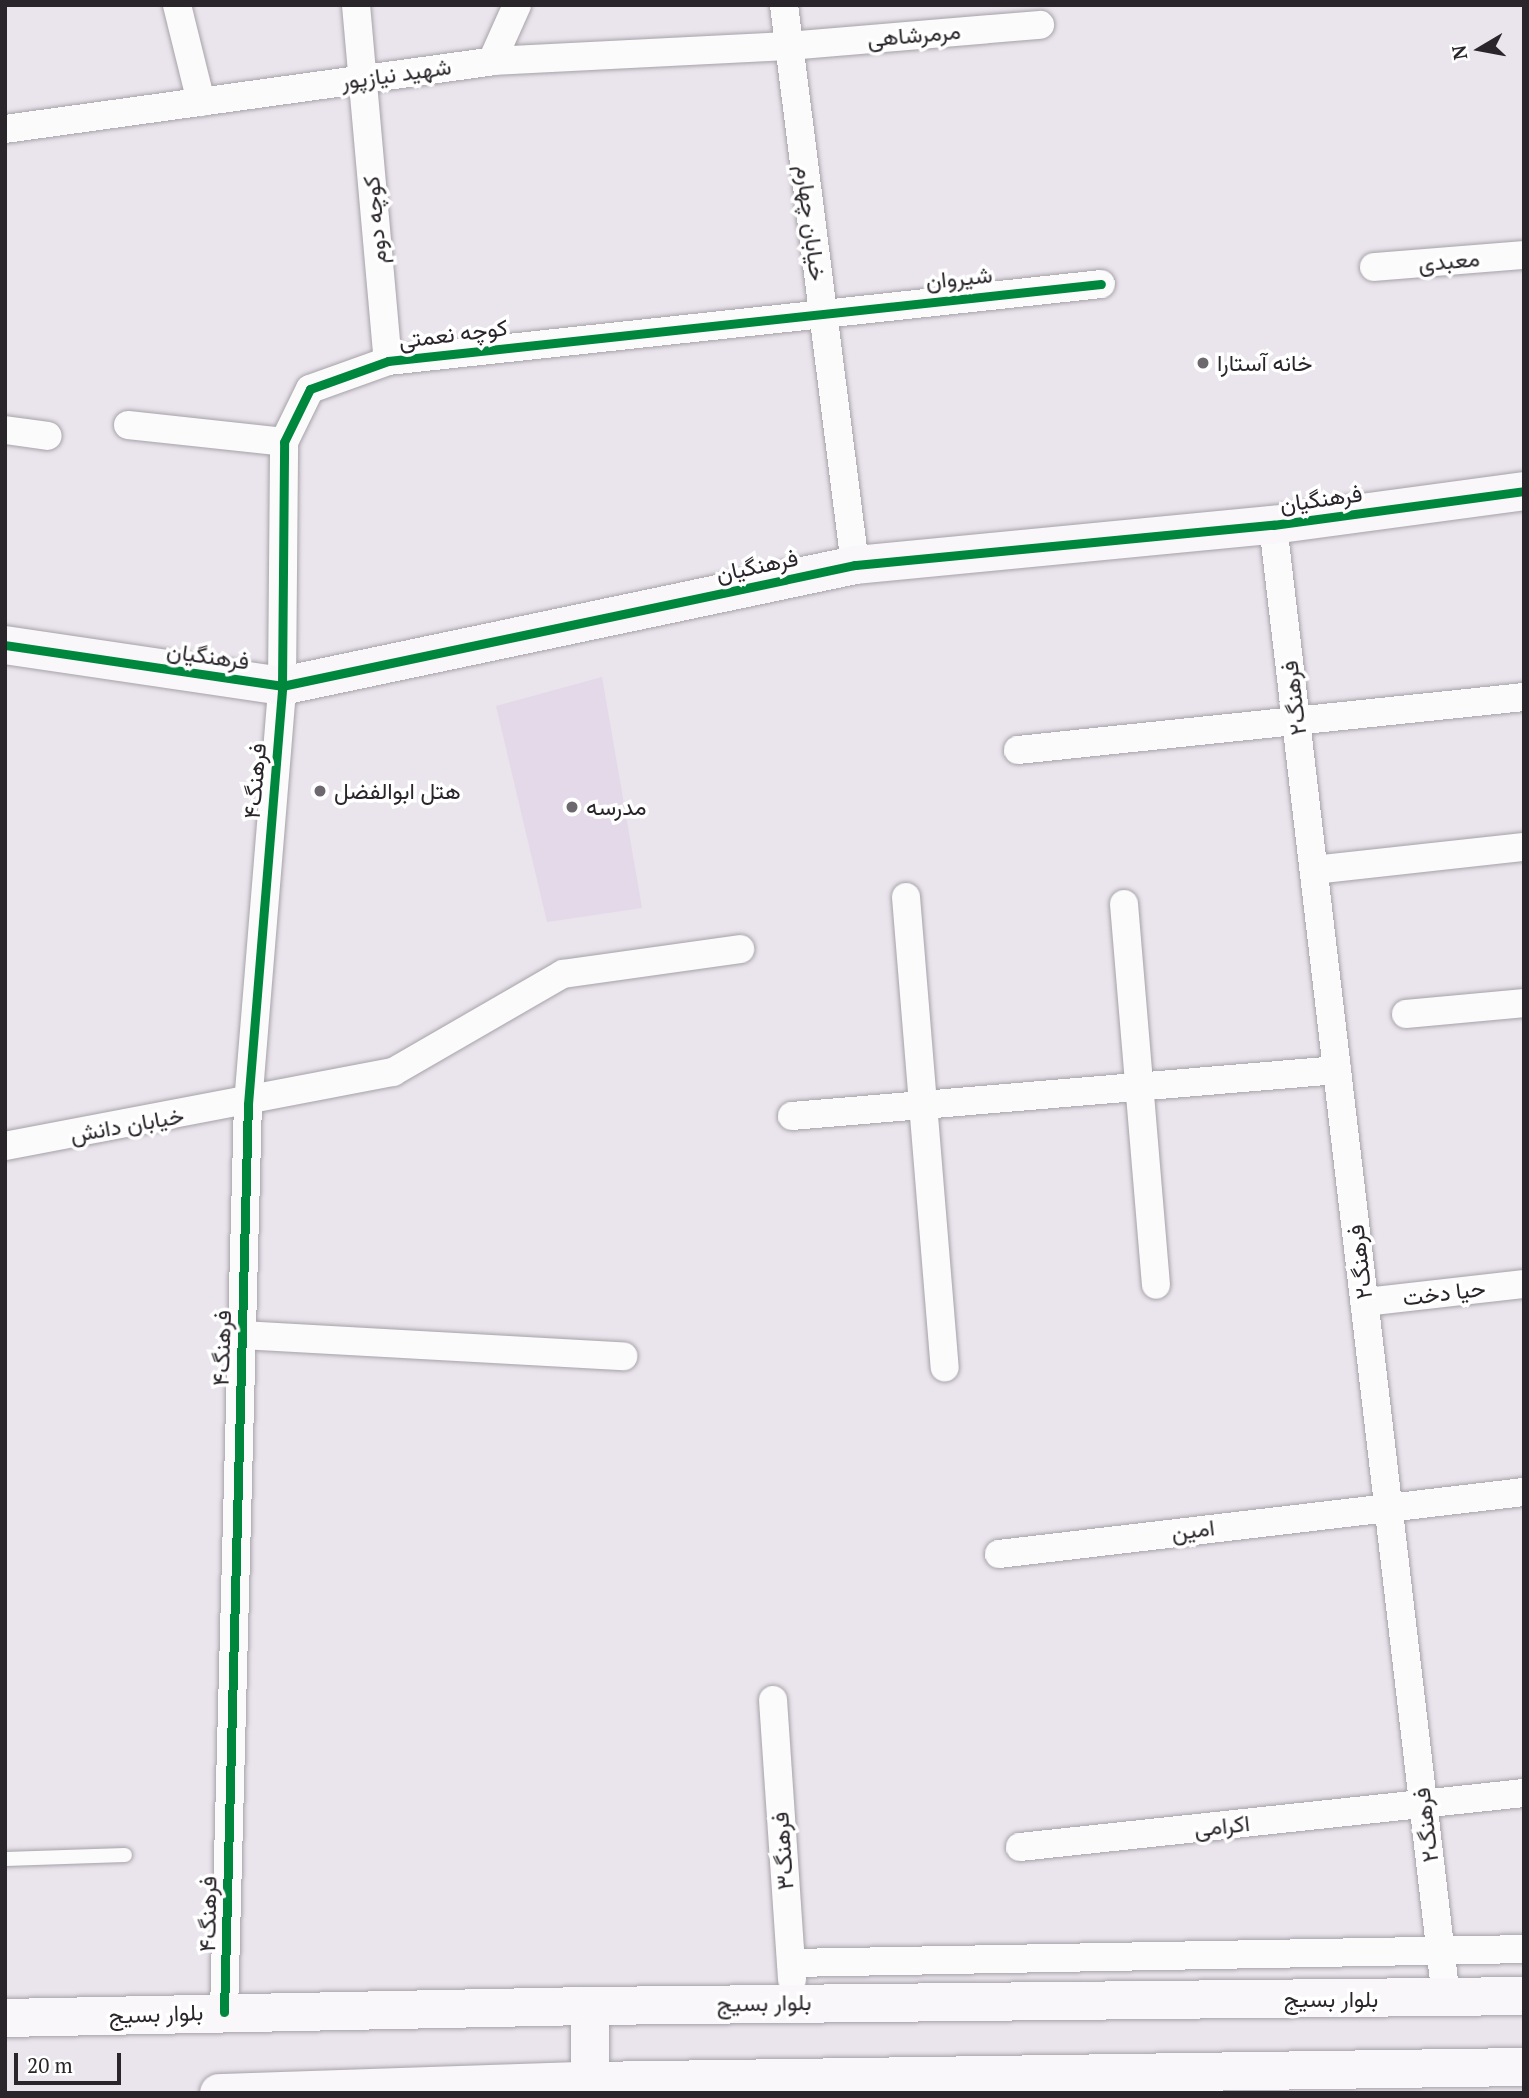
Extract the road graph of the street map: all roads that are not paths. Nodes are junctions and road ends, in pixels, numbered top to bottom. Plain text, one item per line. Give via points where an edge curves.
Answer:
1 (177, 5) edge
2 (356, 5) edge
3 (517, 5) edge
4 (784, 5) edge
5 (1040, 24) dead end
6 (788, 46) junction
7 (492, 61) junction
8 (362, 79) junction
9 (201, 102) junction
10 (5, 129) edge
11 (1524, 255) edge
12 (1374, 267) dead end
13 (1101, 284) dead end
14 (822, 312) junction
15 (388, 361) junction
16 (128, 425) dead end
17 (5, 430) edge
18 (48, 436) dead end
19 (284, 442) junction
20 (1524, 491) edge
21 (1273, 525) junction
22 (855, 565) junction
23 (5, 645) edge
24 (282, 686) junction
25 (1524, 696) edge
26 (1297, 721) junction
27 (1018, 750) dead end
28 (1524, 847) edge
29 (1314, 870) junction
30 (906, 897) dead end
31 (1124, 904) dead end
32 (740, 950) dead end
33 (1524, 1003) edge
34 (1406, 1014) dead end
35 (1337, 1070) junction
36 (1140, 1087) junction
37 (248, 1104) junction
38 (924, 1105) junction
39 (792, 1116) dead end
40 (5, 1146) edge
41 (1156, 1284) dead end
42 (1524, 1284) edge
43 (1365, 1302) junction
44 (242, 1335) junction
45 (623, 1356) dead end
46 (946, 1367) dead end
47 (1524, 1492) edge
48 (1388, 1506) junction
49 (999, 1554) dead end
50 (773, 1700) dead end
51 (1524, 1793) edge
52 (1423, 1805) junction
53 (1020, 1847) dead end
54 (125, 1855) dead end
55 (5, 1859) edge
56 (1524, 1949) edge
57 (1440, 1950) junction
58 (791, 1963) junction
59 (1524, 1996) edge
60 (1446, 1998) junction
61 (794, 2003) junction
62 (590, 2006) junction
63 (224, 2012) junction
64 (5, 2018) edge
65 (1524, 2067) edge
66 (590, 2081) junction
67 (1033, 2085) edge
68 (219, 2093) edge

1 - 9 street
2 - 8 street, کوچه دوم
3 - 7 street
4 - 6 street, خیابان چهارم
5 - 6 street, مرمرشاهی
6 - 7 street, شهید نیازپور
6 - 14 street, خیابان چهارم
7 - 8 street, شهید نیازپور
8 - 9 street, شهید نیازپور
8 - 15 street, کوچه دوم
9 - 10 street, شهید نیازپور
11 - 12 street, معبدی
13 - 14 street, شیروان
14 - 15 street, کوچه نعمتی
14 - 22 street, خیابان چهارم
15 - 19 street, کوچه نعمتی via 310,389
16 - 19 street
17 - 18 street
19 - 24 street, کوچه نعمتی
20 - 21 main road, فرهنگیان
21 - 22 main road, فرهنگیان
21 - 26 street, فرهنگ۲
22 - 24 main road, فرهنگیان
23 - 24 main road, فرهنگیان
24 - 37 street, فرهنگ۴
25 - 26 street
26 - 27 street
26 - 29 street, فرهنگ۲
28 - 29 street
29 - 35 street, فرهنگ۲
30 - 38 street
31 - 36 street
32 - 37 street, خیابان دانش via 563,974 393,1072
33 - 34 street
35 - 36 street
35 - 43 street, فرهنگ۲
36 - 38 street
36 - 41 street
37 - 40 street, خیابان دانش
37 - 44 street, فرهنگ۴
38 - 39 street
38 - 46 street
42 - 43 street, حیا دخت
43 - 48 street, فرهنگ۲
44 - 45 street
44 - 63 street, فرهنگ۴
47 - 48 street, امین
48 - 49 street, امین
48 - 52 street, فرهنگ۲
50 - 58 street, فرهنگ۳
51 - 52 street, اکرامی
52 - 53 street, اکرامی
52 - 57 street, فرهنگ۲
54 - 55 lane
56 - 57 street
57 - 58 street
57 - 60 street, فرهنگ۲
58 - 61 street, فرهنگ۳
59 - 60 main road, بلوار بسیج
60 - 61 main road, بلوار بسیج
61 - 62 main road, بلوار بسیج
62 - 63 main road, بلوار بسیج
62 - 66 main road
63 - 64 main road, بلوار بسیج
65 - 67 main road
66 - 67 main road
66 - 68 main road

